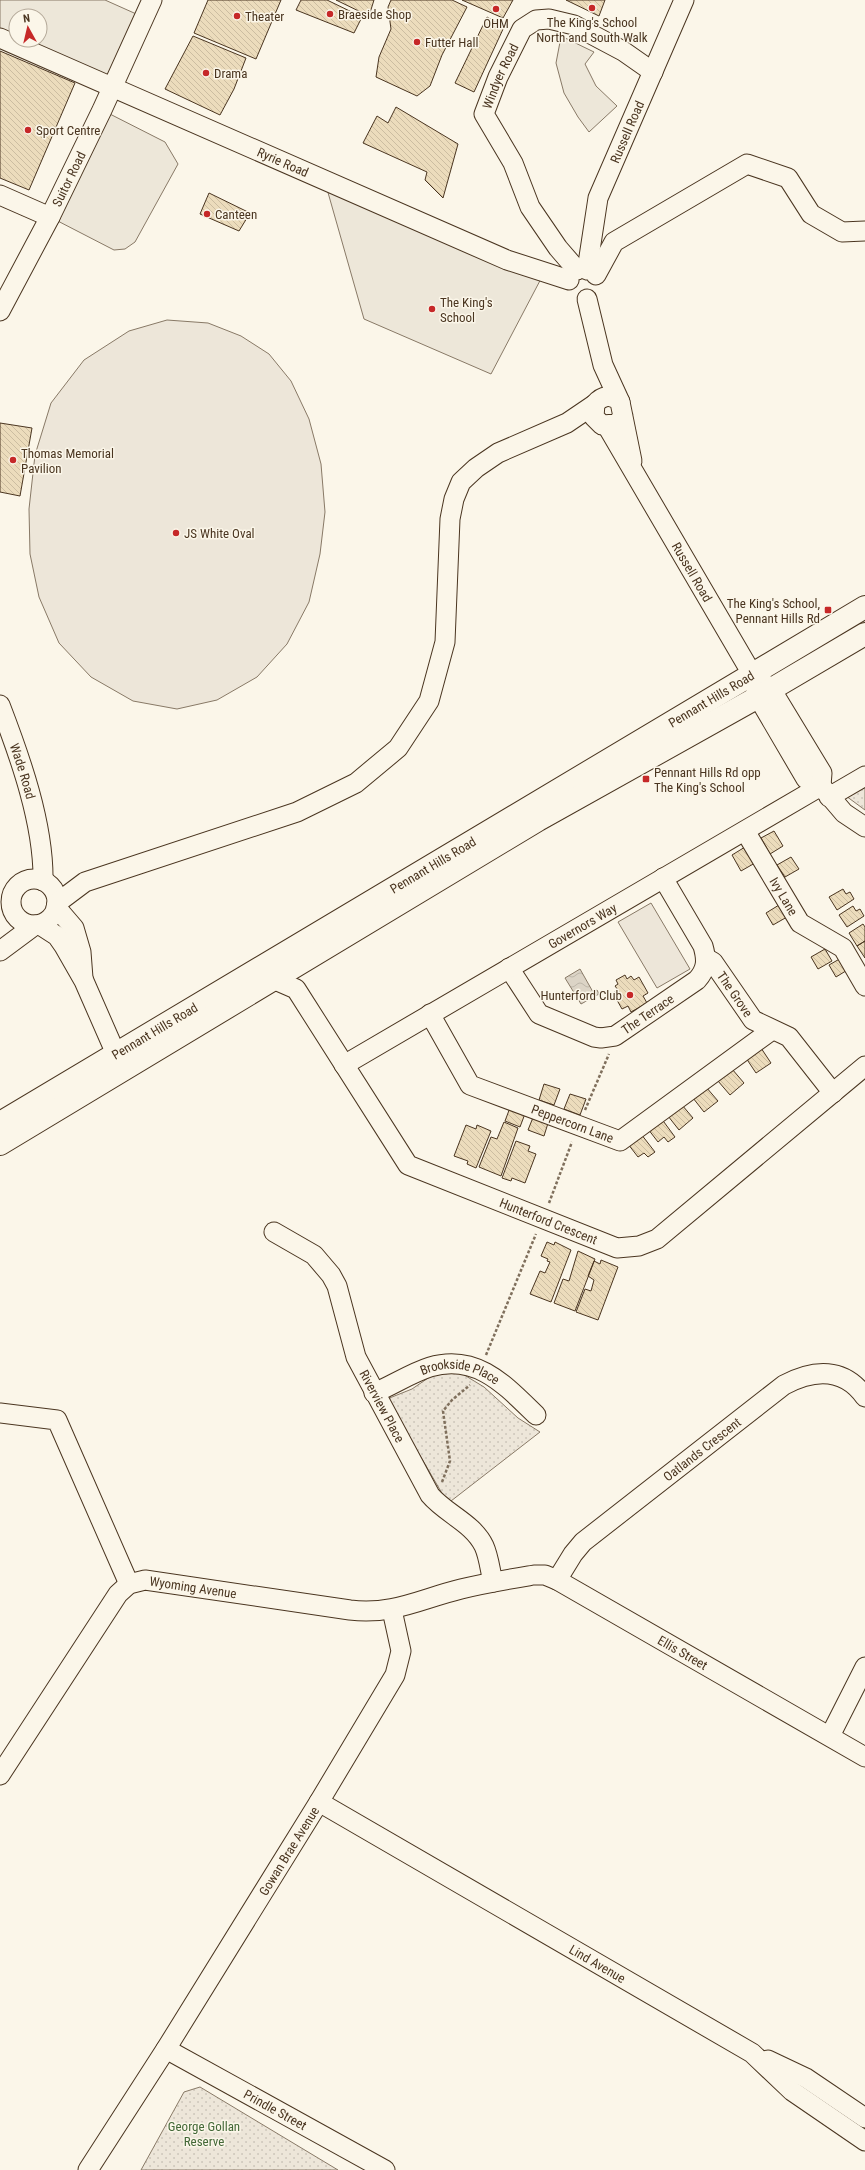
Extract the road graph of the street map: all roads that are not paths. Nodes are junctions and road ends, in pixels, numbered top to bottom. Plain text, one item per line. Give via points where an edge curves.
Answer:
1 (152, 0) edge
2 (684, 0) edge
3 (0, 38) edge
4 (653, 72) junction
5 (112, 88) junction
6 (0, 195) edge
7 (50, 217) junction
8 (865, 231) edge
9 (582, 274) junction
10 (587, 299) junction
11 (0, 310) edge
12 (603, 365) junction
13 (598, 401) junction
14 (622, 409) junction
15 (567, 423) junction
16 (602, 425) junction
17 (633, 470) junction
18 (865, 607) edge
19 (865, 634) edge
20 (752, 674) junction
21 (764, 693) junction
22 (0, 704) edge
23 (865, 776) edge
24 (825, 791) junction
25 (865, 827) edge
26 (744, 831) junction
27 (40, 839) junction
28 (663, 878) junction
29 (44, 881) junction
30 (85, 882) junction
31 (11, 891) edge
32 (57, 905) junction
33 (14, 915) junction
34 (37, 925) junction
35 (0, 941) edge
36 (0, 951) edge
37 (706, 958) junction
38 (509, 968) junction
39 (273, 979) junction
40 (84, 981) junction
41 (865, 986) edge
42 (430, 1014) junction
43 (772, 1030) junction
44 (116, 1054) junction
45 (344, 1065) junction
46 (865, 1066) edge
47 (833, 1093) junction
48 (0, 1123) edge
49 (0, 1144) edge
50 (274, 1232) dead end
51 (374, 1393) junction
52 (865, 1397) edge
53 (0, 1413) edge
54 (536, 1415) dead end
55 (557, 1580) junction
56 (493, 1582) junction
57 (129, 1584) junction
58 (392, 1610) junction
59 (865, 1667) edge
60 (830, 1736) junction
61 (865, 1757) edge
62 (0, 1775) edge
63 (319, 1802) junction
64 (166, 2049) junction
65 (752, 2053) junction
66 (865, 2118) edge
67 (865, 2141) edge
68 (88, 2170) edge
69 (385, 2170) edge

1 - 5 street, Suitor Road
2 - 4 street, Russell Road
3 - 5 street, Ryrie Road
4 - 9 street, Russell Road via 598,198
4 - 9 street, Windyer Road via 623,51 574,25 549,19 536,20 522,29 498,77 484,114 513,163 530,207 558,248
5 - 7 street, Suitor Road
5 - 9 street, Ryrie Road via 508,260
6 - 7 street
7 - 11 street, Suitor Road
8 - 9 street via 842,232 811,214 788,178 747,164 614,242
9 - 10 street via 599,284 592,297
9 - 10 street via 568,287 573,296
10 - 12 street
12 - 13 street
12 - 14 street
13 - 14 street via 612,397
13 - 15 street
13 - 16 street via 593,414
14 - 16 street via 617,424
14 - 17 street via 631,447
15 - 16 street
15 - 30 street via 498,453 476,468 462,482 454,498 450,519 445,642 430,701 398,748 356,782 297,812
16 - 17 street, Russell Road
17 - 20 street, Russell Road
18 - 20 highway, Pennant Hills Road
19 - 21 highway, Pennant Hills Road
20 - 21 street
20 - 44 highway, Pennant Hills Road
21 - 24 street via 822,772
21 - 39 highway, Pennant Hills Road via 538,820
22 - 27 street, Wade Road via 26,783
23 - 24 street, Governors Way
24 - 25 street via 844,813
24 - 26 street, Governors Way
26 - 28 street, Governors Way
26 - 41 street, Ivy Lane via 800,923 843,948
27 - 29 street, Wade Road
27 - 31 street via 27,872
28 - 37 street via 698,937
28 - 38 street, Governors Way
29 - 30 street
29 - 31 street via 32,879
29 - 32 street via 54,891
30 - 32 street
31 - 33 street via 11,909
32 - 34 street via 51,918
32 - 40 street via 74,928 81,952
33 - 34 street via 23,923
33 - 35 street
34 - 36 street
34 - 40 street via 57,936
37 - 38 street, The Terrace via 705,967 697,980 615,1036 602,1038 539,1014
37 - 43 street, The Grove via 713,962 753,1020
38 - 42 street, Governors Way
39 - 45 street, Hunterford Crescent via 296,989
39 - 49 highway, Pennant Hills Road
40 - 44 street
42 - 43 street, Peppercorn Lane via 470,1085 620,1141
42 - 45 street, Governors Way
43 - 47 street, The Grove via 789,1037
44 - 48 highway, Pennant Hills Road
45 - 47 street, Hunterford Crescent via 408,1165 617,1248 639,1246 657,1239
46 - 47 street, Hunterford Crescent
50 - 51 street, Riverview Place via 314,1255 332,1275 342,1300 353,1349
51 - 54 street, Brookside Place via 431,1367 453,1364 480,1369 490,1374
51 - 56 street, Riverview Place via 430,1495 439,1506 463,1522 479,1537
52 - 55 street, Oatlands Crescent via 859,1388 847,1379 834,1374 808,1375 784,1385 583,1542
53 - 57 street via 57,1420
55 - 56 street, Ellis Street via 540,1574
55 - 60 street, Ellis Street
56 - 58 street via 442,1594
57 - 58 street, Wyoming Avenue via 155,1580 357,1611
57 - 62 street via 112,1601
58 - 63 street, Gowan Brae Avenue via 400,1650 395,1675
59 - 60 street
60 - 61 street, Ellis Street
63 - 64 street, Gowan Brae Avenue
63 - 65 street, Lind Avenue
64 - 68 street, Gowan Brae Avenue
64 - 69 street, Prindle Street
65 - 66 street via 806,2078
65 - 67 street, Lind Avenue via 792,2091

